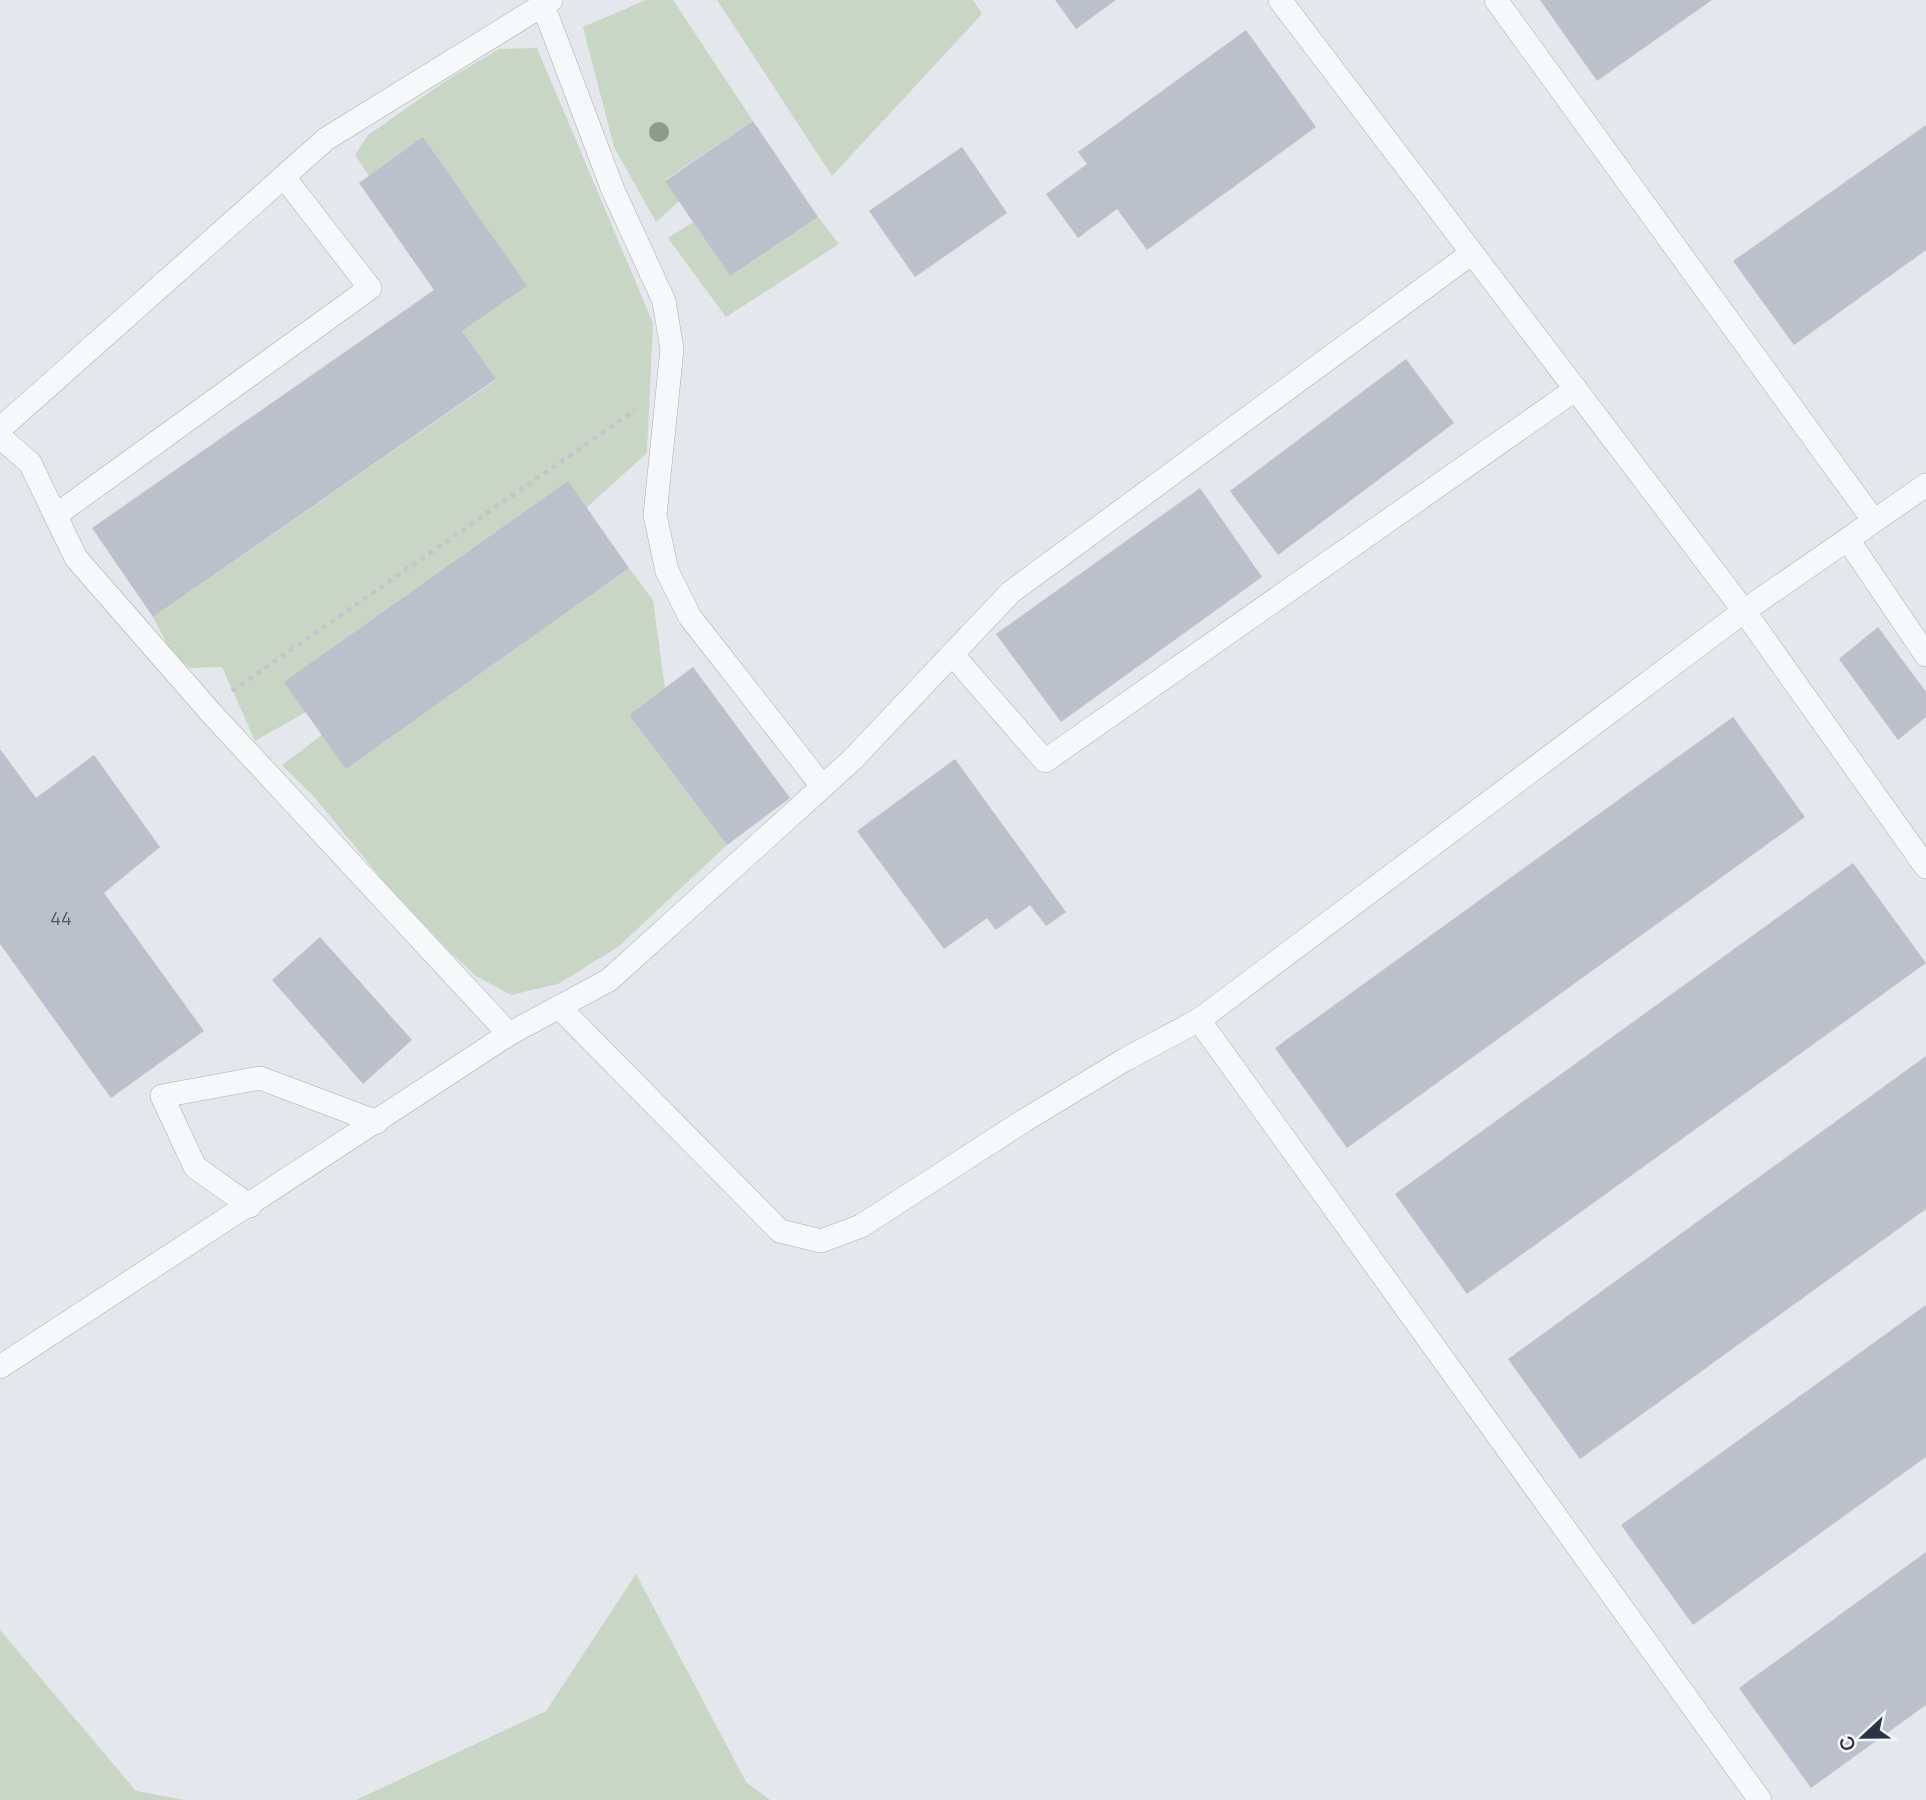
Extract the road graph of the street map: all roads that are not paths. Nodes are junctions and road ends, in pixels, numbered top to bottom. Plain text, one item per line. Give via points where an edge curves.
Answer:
1 (1280, 0) edge
2 (1496, 0) edge
3 (547, 2) edge
4 (284, 177) junction
5 (1472, 253) junction
6 (1576, 389) junction
7 (0, 429) edge
8 (0, 436) edge
9 (1926, 485) edge
10 (56, 515) junction
11 (1874, 521) junction
12 (1848, 540) junction
13 (1744, 611) junction
14 (952, 654) junction
15 (1926, 655) edge
16 (822, 786) junction
17 (1926, 867) edge
18 (559, 1007) junction
19 (1199, 1020) junction
20 (509, 1034) junction
21 (377, 1122) junction
22 (250, 1206) junction
23 (0, 1367) edge
24 (1760, 1800) edge

1 - 5 lane
2 - 11 lane
3 - 4 lane via 326,139
3 - 16 lane via 613,190 664,301 672,349 655,515 667,571 690,617
4 - 7 lane
4 - 10 lane via 370,288
5 - 6 lane
5 - 14 lane via 1011,592
6 - 13 lane
6 - 14 lane via 1045,761
8 - 10 lane via 30,463
9 - 11 lane
10 - 20 lane via 76,558 207,708
11 - 12 lane
12 - 13 lane
12 - 15 lane
13 - 17 lane
13 - 19 lane
14 - 16 lane
16 - 18 lane via 609,980
18 - 19 lane via 780,1231 821,1241 861,1226 1036,1113
18 - 20 lane
19 - 24 lane
20 - 21 lane
21 - 22 lane
21 - 22 lane via 260,1078 162,1096 195,1167
22 - 23 lane

